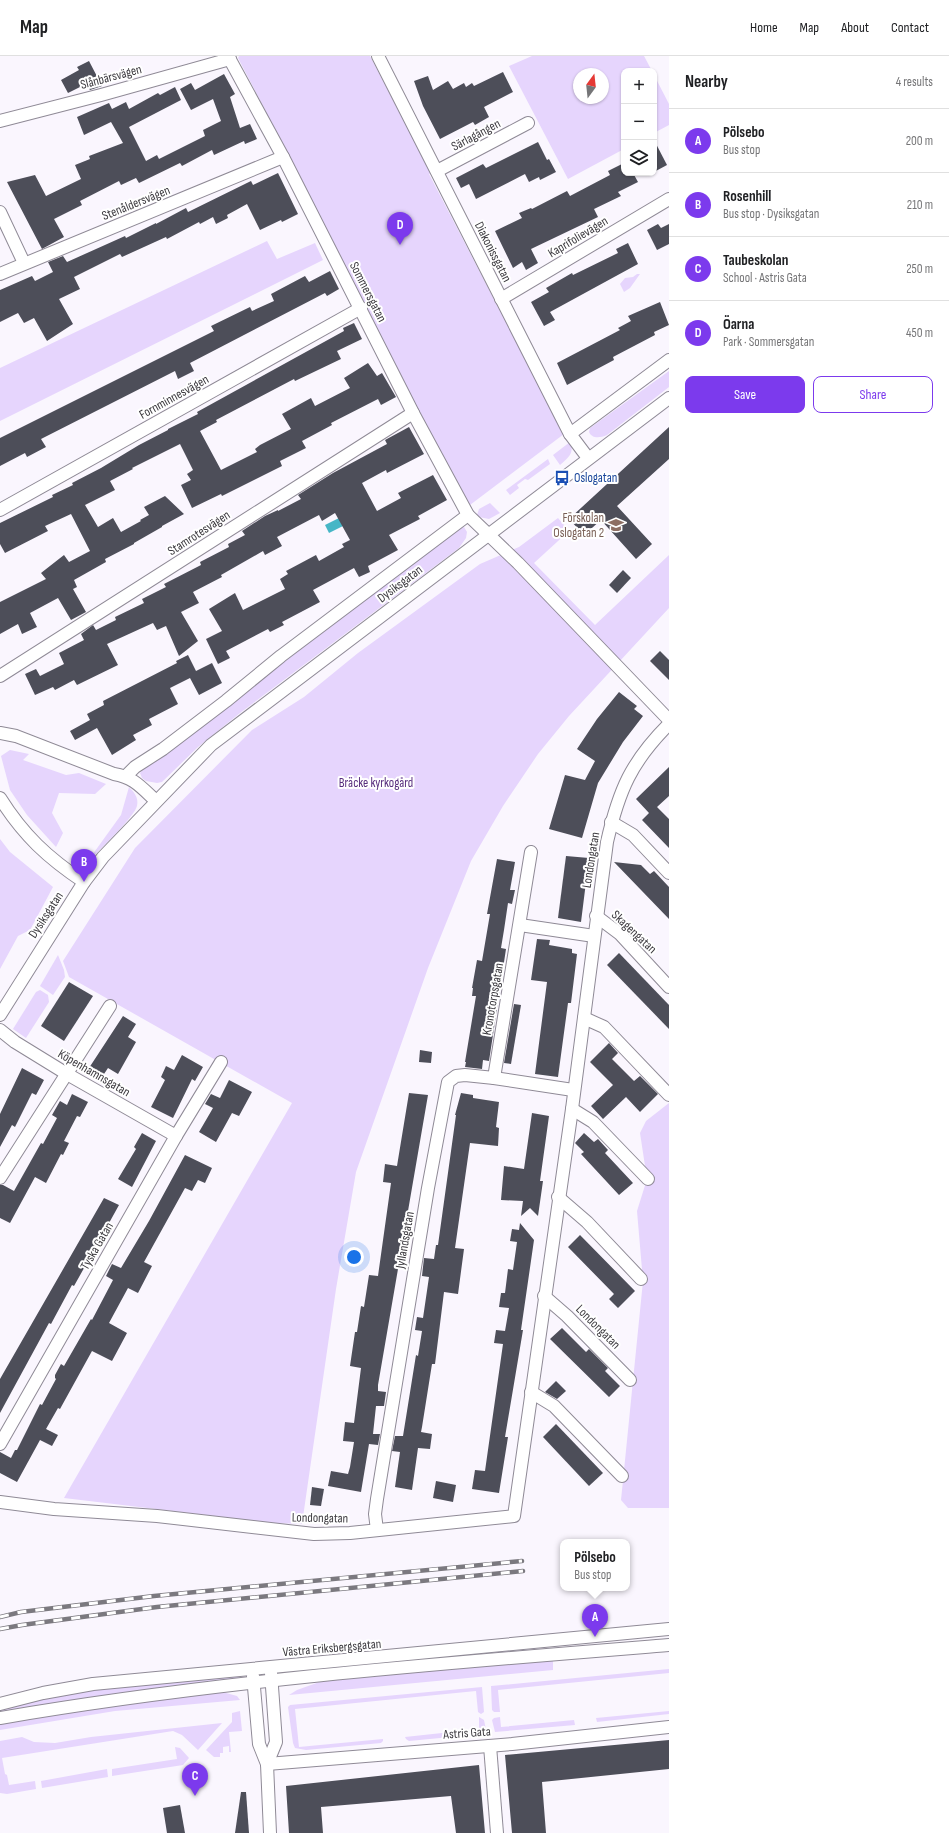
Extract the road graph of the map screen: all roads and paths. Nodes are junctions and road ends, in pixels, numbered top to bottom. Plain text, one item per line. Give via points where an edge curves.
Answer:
1 (378, 56) edge
2 (229, 57) edge
3 (0, 121) edge
4 (528, 123) dead end
5 (283, 158) junction
6 (436, 171) junction
7 (669, 199) edge
8 (0, 212) edge
9 (24, 263) junction
10 (0, 274) edge
11 (501, 299) junction
12 (361, 308) junction
13 (669, 360) edge
14 (669, 398) edge
15 (413, 413) junction
16 (570, 434) junction
17 (588, 458) junction
18 (0, 510) edge
19 (468, 515) junction
20 (489, 534) junction
21 (0, 676) edge
22 (669, 720) edge
23 (669, 724) edge
24 (0, 733) edge
25 (126, 776) junction
26 (0, 798) edge
27 (156, 801) junction
28 (611, 822) junction
29 (531, 852) dead end
30 (669, 873) edge
31 (84, 882) junction
32 (596, 916) junction
33 (520, 925) junction
34 (594, 936) junction
35 (669, 987) edge
36 (110, 1006) dead end
37 (0, 1015) edge
38 (584, 1018) junction
39 (0, 1030) edge
40 (221, 1062) dead end
41 (67, 1074) junction
42 (494, 1078) junction
43 (573, 1090) junction
44 (669, 1095) edge
45 (572, 1109) junction
46 (176, 1136) junction
47 (0, 1178) edge
48 (648, 1179) dead end
49 (558, 1197) junction
50 (641, 1279) dead end
51 (544, 1296) junction
52 (630, 1380) dead end
53 (531, 1392) junction
54 (0, 1444) edge
55 (622, 1476) dead end
56 (0, 1502) edge
57 (378, 1530) junction
58 (669, 1629) edge
59 (669, 1645) edge
60 (270, 1668) junction
61 (252, 1669) junction
62 (272, 1681) junction
63 (254, 1683) junction
64 (0, 1704) edge
65 (0, 1718) edge
66 (669, 1727) edge
67 (490, 1746) junction
68 (267, 1764) junction
69 (270, 1833) edge
70 (497, 1833) edge

1 - 6 street, Diakonissgatan
2 - 3 street, Slånbärsvägen via 101,95
2 - 5 street, Sommersgatan
4 - 6 street, Särlagången
5 - 9 street, Stenåldersvägen
5 - 12 street, Sommersgatan
6 - 11 street, Diakonissgatan
7 - 11 street, Kaprifolievägen
8 - 9 street
9 - 10 street, Stenåldersvägen
11 - 16 street, Diakonissgatan
12 - 15 street, Sommersgatan
12 - 18 street, Fornminnesvägen
13 - 16 street
14 - 17 street, Dysiksgatan
15 - 19 street, Sommersgatan
15 - 21 street, Stamrotesvägen
16 - 17 street, Diakonissgatan
17 - 20 street, Dysiksgatan
19 - 20 street, Sommersgatan
19 - 25 street, Dysiksgatan via 163,749 135,766
20 - 22 street
20 - 27 street, Dysiksgatan via 211,745
23 - 28 street, Londongatan via 639,757 617,800
24 - 25 street via 16,736 114,774
25 - 27 street
26 - 31 street via 27,836
27 - 31 street, Dysiksgatan via 103,857
28 - 30 street via 633,835
28 - 32 street, Londongatan
29 - 33 street, Kronotorpsgatan
31 - 37 street, Dysiksgatan
32 - 34 street, Londongatan
32 - 35 street, Skagengatan via 620,934
33 - 34 street
33 - 42 street, Kronotorpsgatan
34 - 38 street, Londongatan
36 - 41 street
38 - 43 street, Londongatan
38 - 44 street via 604,1027
39 - 41 street, Köpenhamnsgatan
40 - 46 street, Tyska Gatan
41 - 46 street, Köpenhamnsgatan
41 - 47 street
42 - 43 street, Jyllandsgatan
42 - 57 street, Jyllandsgatan via 456,1076 448,1082 446,1089 377,1499 375,1514
43 - 45 street, Londongatan
45 - 48 street via 593,1122
45 - 49 street, Londongatan
46 - 54 street, Tyska Gatan
49 - 50 street via 587,1222
49 - 51 street, Londongatan
51 - 52 street, Londongatan
51 - 53 street, Londongatan
53 - 55 street via 554,1406
53 - 57 street, Londongatan via 514,1516
56 - 57 street, Londongatan via 54,1509 157,1516 300,1533
58 - 60 street, Västra Eriksbergsgatan
59 - 62 street, Västra Eriksbergsgatan via 431,1664
60 - 61 street, Västra Eriksbergsgatan
60 - 62 street
61 - 63 street
61 - 64 street, Västra Eriksbergsgatan via 93,1684
62 - 63 street, Västra Eriksbergsgatan
62 - 68 street via 276,1742
63 - 65 street, Västra Eriksbergsgatan via 157,1694
63 - 68 street via 259,1744
66 - 67 street, Astris Gata
67 - 68 street, Astris Gata
67 - 70 street
68 - 69 street

